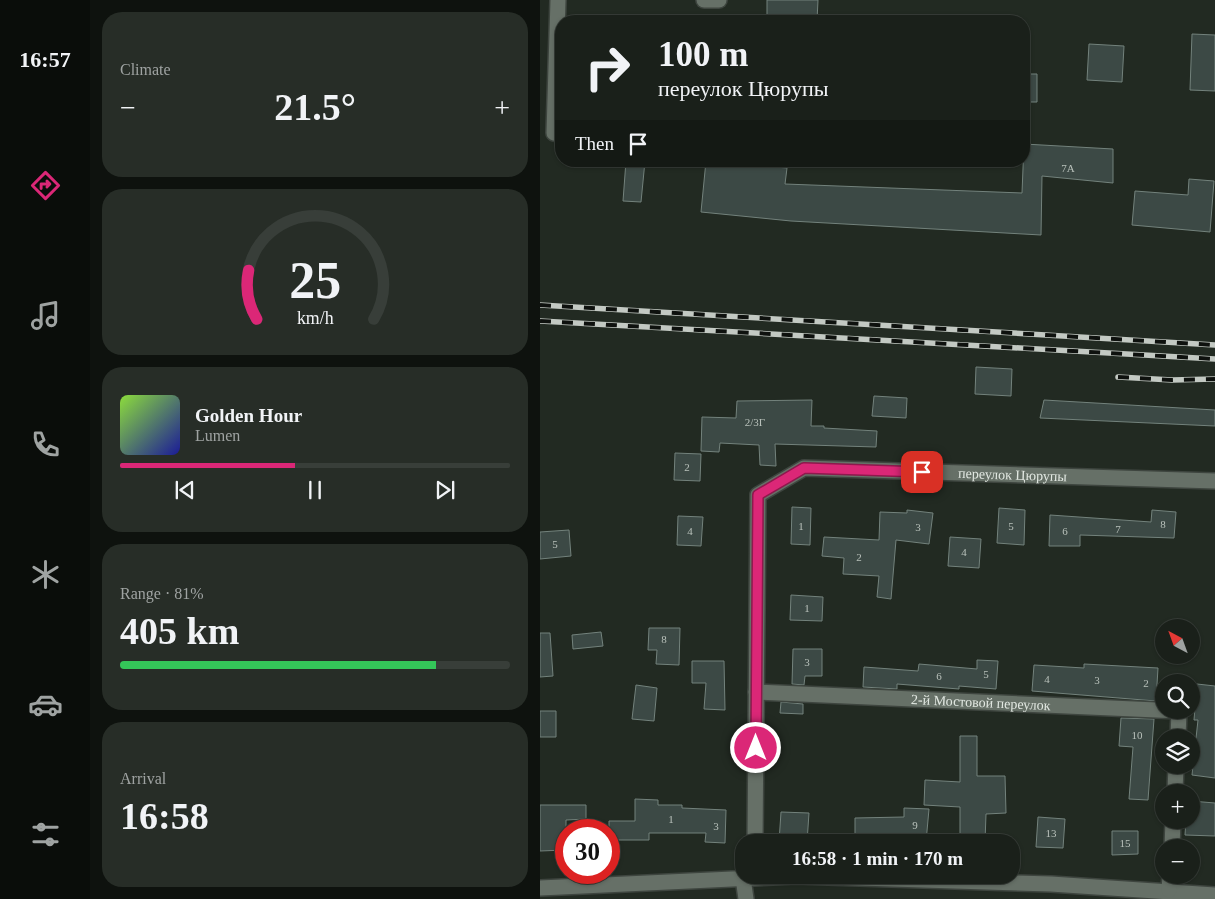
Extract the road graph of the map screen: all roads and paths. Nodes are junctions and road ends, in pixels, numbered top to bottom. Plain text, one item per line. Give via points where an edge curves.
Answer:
1 (558, 0) edge
2 (704, 0) edge
3 (719, 0) edge
4 (557, 15) edge
5 (555, 66) edge
6 (552, 133) edge
7 (1215, 481) edge
8 (756, 692) junction
9 (1178, 729) edge
10 (756, 834) edge
11 (735, 877) edge
12 (1020, 882) edge
13 (749, 884) edge
14 (1169, 884) edge
15 (540, 888) edge
16 (1169, 890) junction
17 (1215, 895) edge
18 (746, 899) edge

1 - 4 street
2 - 3 street
5 - 6 street
7 - 8 street, переулок Цюрупы via 804,468 758,495
8 - 9 street, 2-й Мостовой переулок via 1179,712
8 - 10 street
11 - 15 street
12 - 16 street
13 - 18 street
14 - 16 street
16 - 17 street

